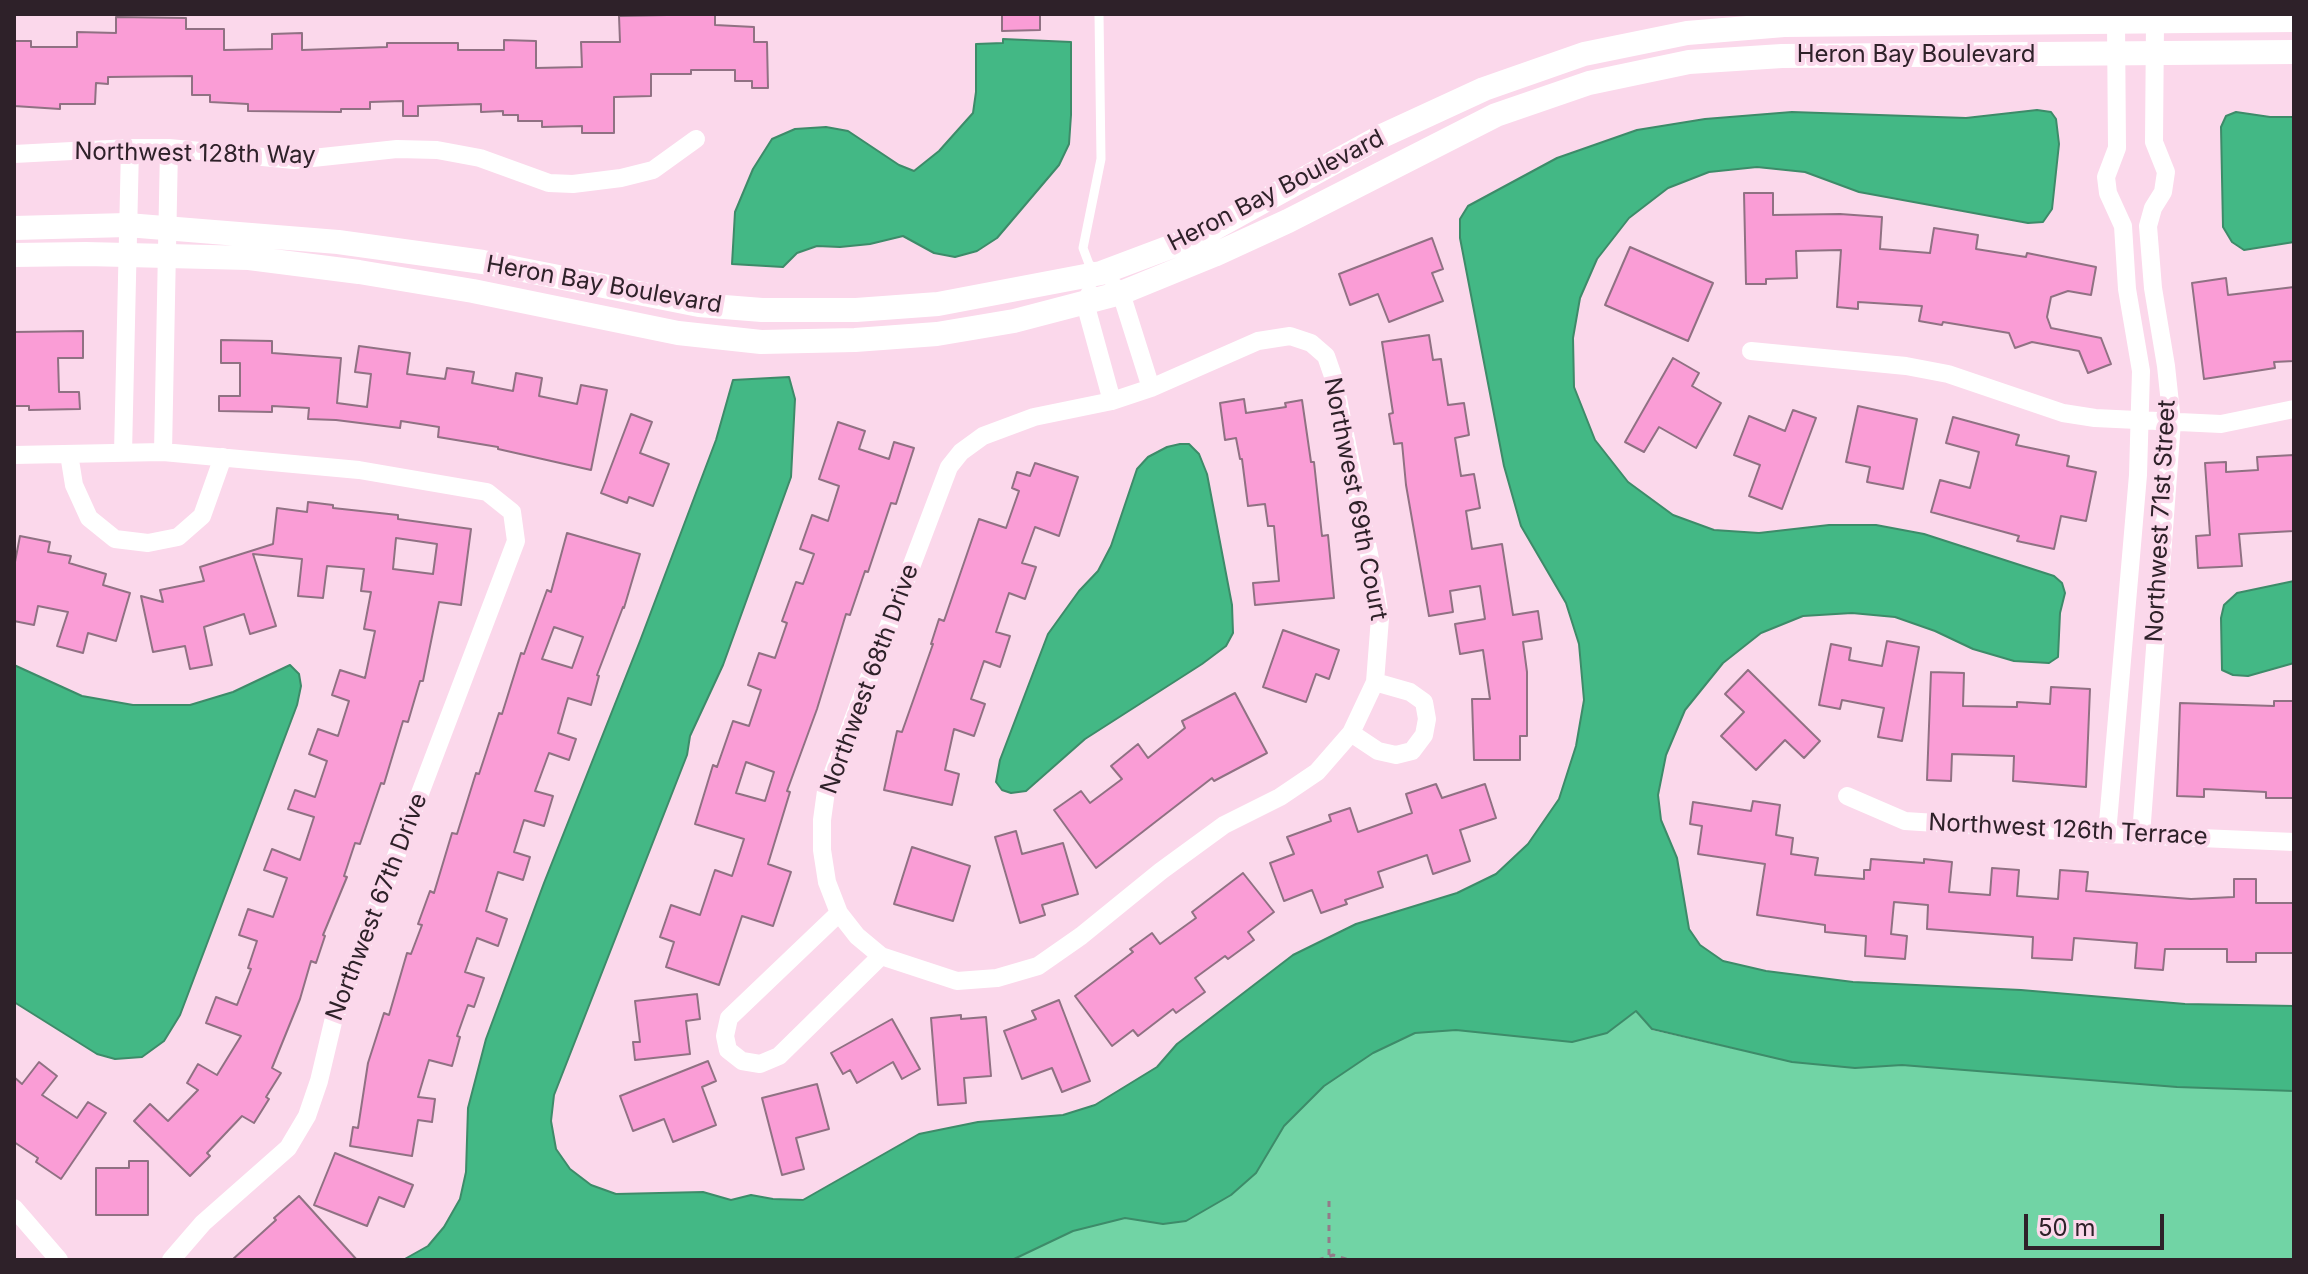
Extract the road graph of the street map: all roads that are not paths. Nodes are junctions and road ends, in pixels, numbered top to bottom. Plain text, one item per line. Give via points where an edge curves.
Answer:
1 (1099, 14) edge
2 (2294, 20) edge
3 (2116, 22) junction
4 (2155, 22) junction
5 (2294, 52) edge
6 (2156, 53) junction
7 (2117, 54) junction
8 (696, 139) dead end
9 (130, 148) junction
10 (169, 148) junction
11 (14, 154) edge
12 (2114, 207) junction
13 (2153, 208) junction
14 (127, 225) junction
15 (167, 227) junction
16 (14, 228) edge
17 (14, 255) edge
18 (125, 255) junction
19 (166, 255) junction
20 (1101, 273) junction
21 (1121, 293) junction
22 (1085, 303) junction
23 (1751, 351) dead end
24 (1151, 388) junction
25 (1112, 401) junction
26 (2294, 409) edge
27 (2140, 419) junction
28 (2172, 422) junction
29 (163, 452) junction
30 (123, 453) junction
31 (69, 454) junction
32 (14, 455) edge
33 (223, 457) junction
34 (1375, 682) junction
35 (1351, 733) junction
36 (1847, 796) dead end
37 (2107, 834) junction
38 (2141, 835) junction
39 (2294, 842) edge
40 (839, 913) junction
41 (881, 956) junction
42 (14, 1208) edge
43 (59, 1260) edge
44 (171, 1260) edge

1 - 20 lane via 1101,159 1083,248 1089,264
2 - 4 street, Heron Bay Boulevard
3 - 4 street, Heron Bay Boulevard
3 - 7 street, Northwest 71st Street
3 - 20 street, Heron Bay Boulevard via 1784,25 1687,33 1584,54 1484,89 1382,136 1202,235
4 - 6 street, Northwest 71st Street
5 - 6 street, Heron Bay Boulevard
6 - 7 street, Heron Bay Boulevard
6 - 13 street, Northwest 71st Street via 2154,142 2166,172
7 - 12 street, Northwest 71st Street via 2117,148 2106,177
7 - 21 street, Heron Bay Boulevard via 1782,56 1689,62 1589,83 1496,115 1288,221
8 - 10 street, Northwest 128th Way via 653,170 573,184 549,183 480,158 437,150 294,160
9 - 10 street, Northwest 128th Way
9 - 11 street, Northwest 128th Way
9 - 14 street
10 - 15 street
12 - 13 street
12 - 27 street, Northwest 71st Street via 2123,226 2141,371
13 - 28 street, Northwest 71st Street via 2148,226 2153,288
14 - 15 street, Heron Bay Boulevard
14 - 16 street, Heron Bay Boulevard
14 - 18 street
15 - 19 street
15 - 20 street, Heron Bay Boulevard via 469,260 699,305 762,310 938,304
17 - 18 street, Heron Bay Boulevard
18 - 19 street, Heron Bay Boulevard
18 - 30 street
19 - 22 street, Heron Bay Boulevard via 249,258 359,272 696,335 761,342 937,334
19 - 29 street
20 - 21 street
20 - 22 street
21 - 22 street, Heron Bay Boulevard
21 - 24 street
22 - 25 street
23 - 27 street via 1906,366 1987,386 2063,413
24 - 25 street
24 - 34 street, Northwest 69th Court via 1258,341 1290,336 1311,343 1326,356 1375,584 1380,618
25 - 40 street, Northwest 68th Drive via 1034,417 983,436 949,467 826,791 822,850
26 - 28 street via 2221,424
27 - 28 street
27 - 37 street, Northwest 71st Street
28 - 38 street, Northwest 71st Street
29 - 30 street
29 - 33 street
30 - 31 street
31 - 32 street
31 - 33 street via 74,485 89,518 115,539 148,543 178,537 202,516
33 - 44 street, Northwest 67th Drive via 359,470 487,492 512,512 516,541 333,1022 307,1116 288,1148 203,1223
34 - 35 street, Northwest 69th Court
34 - 35 street via 1424,702 1424,735 1412,751 1396,755 1378,751
35 - 41 street via 1317,772 1224,825 1038,966 997,978 957,981
36 - 37 street, Northwest 126th Terrace via 1905,821
37 - 38 street, Northwest 126th Terrace
38 - 39 street, Northwest 126th Terrace
40 - 41 street, Northwest 68th Drive
40 - 41 street via 729,1018 728,1050 742,1061 760,1064 779,1056
42 - 43 street

